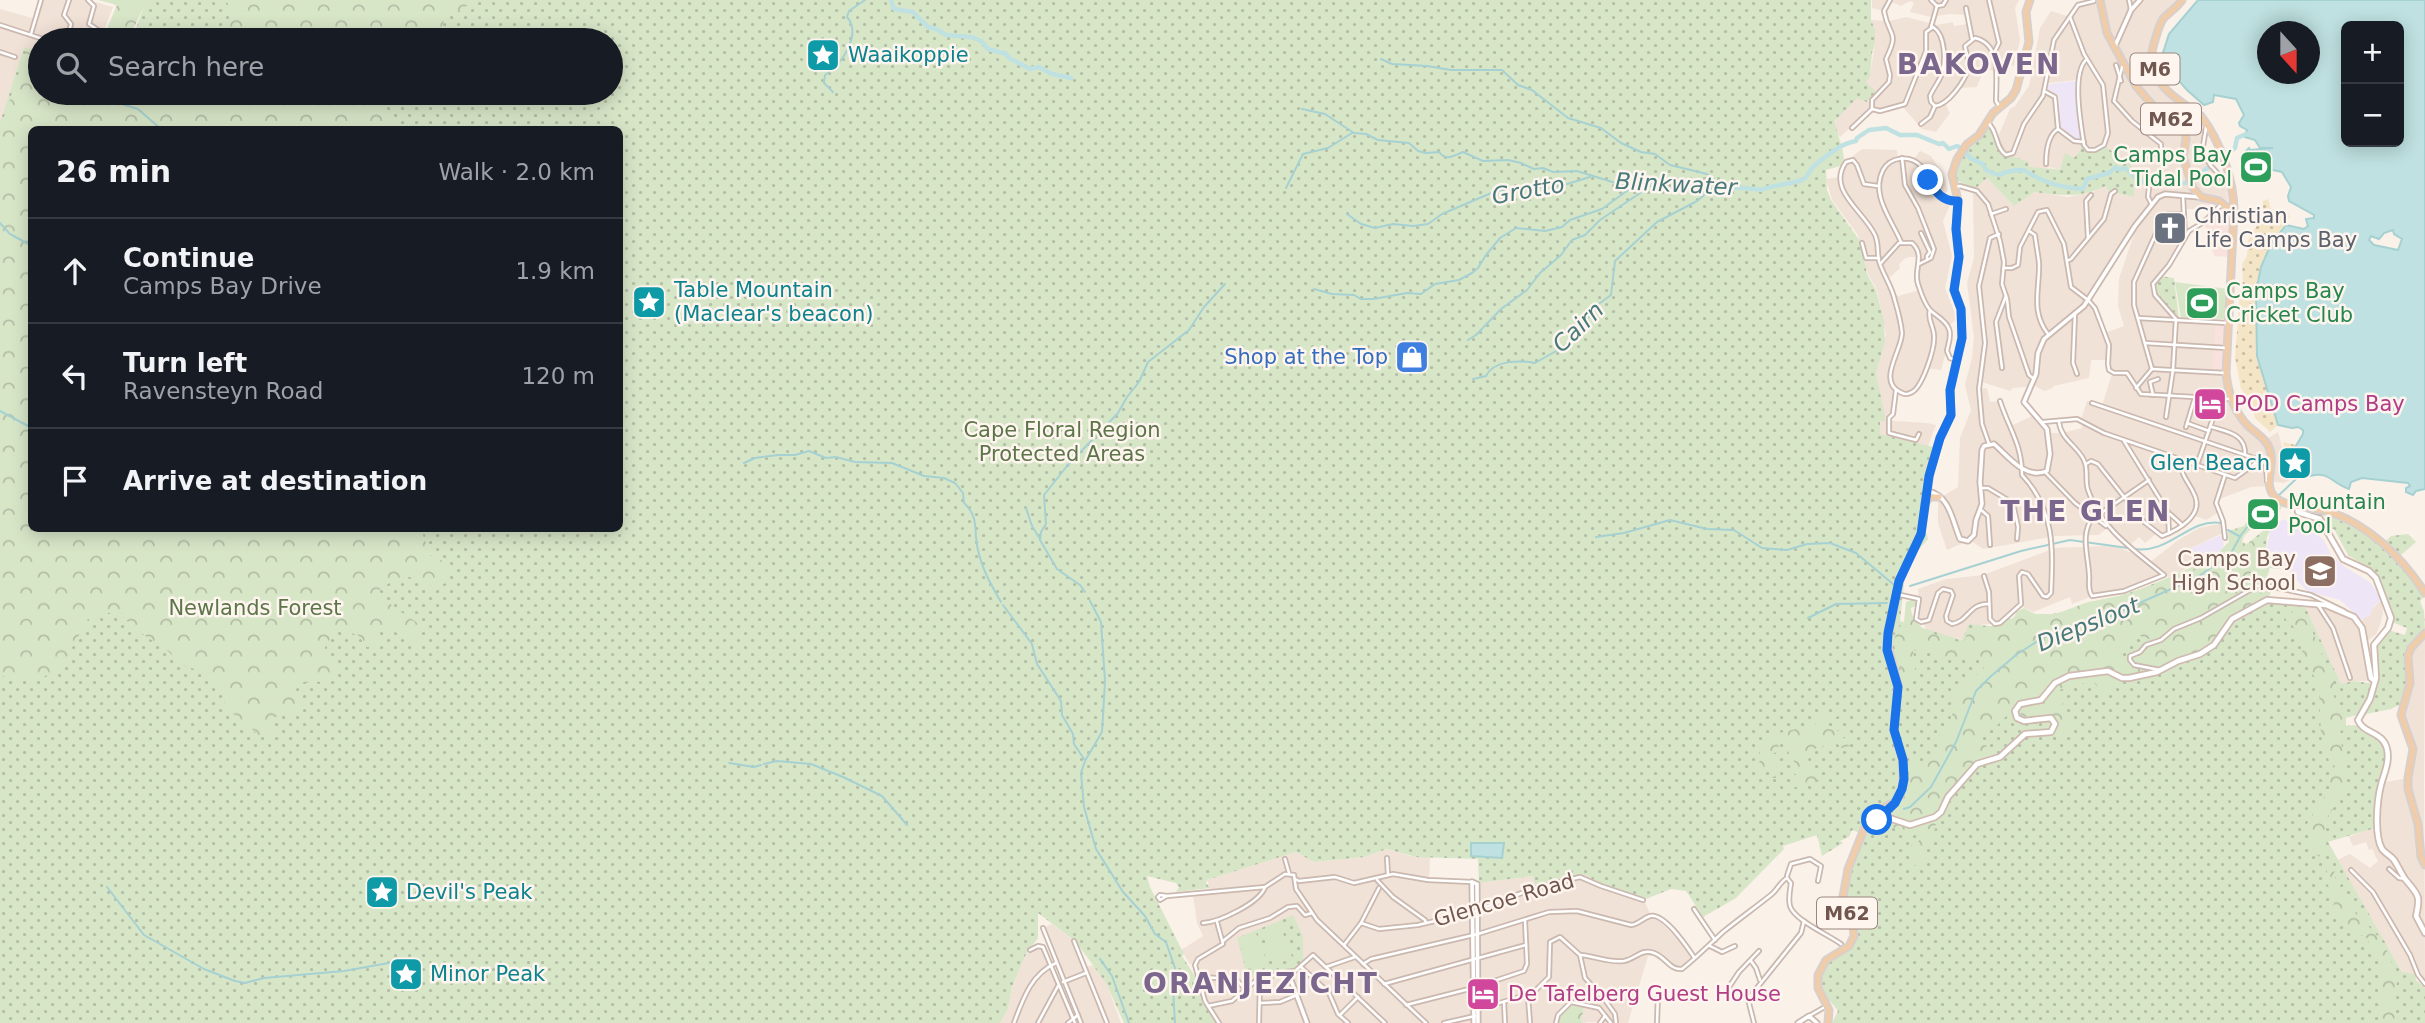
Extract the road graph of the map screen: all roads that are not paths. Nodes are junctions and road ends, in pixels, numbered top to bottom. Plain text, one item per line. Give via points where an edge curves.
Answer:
1 (41, 0) edge
2 (69, 0) edge
3 (88, 0) edge
4 (1890, 0) edge
5 (1931, 0) edge
6 (1946, 0) edge
7 (1989, 0) edge
8 (2030, 0) edge
9 (2129, 0) edge
10 (2140, 0) edge
11 (2182, 0) edge
12 (2097, 1) edge
13 (1937, 6) junction
14 (1966, 8) dead end
15 (2131, 10) junction
16 (2070, 17) junction
17 (0, 25) edge
18 (1931, 27) junction
19 (32, 28) edge
20 (70, 28) edge
21 (94, 28) edge
22 (28, 34) edge
23 (1972, 39) junction
24 (2115, 46) junction
25 (0, 52) edge
26 (1994, 53) junction
27 (15, 57) dead end
28 (2087, 59) junction
29 (2116, 65) dead end
30 (2125, 65) junction
31 (2120, 81) junction
32 (2044, 91) junction
33 (2114, 100) junction
34 (2105, 104) junction
35 (1935, 106) junction
36 (1999, 106) junction
37 (1872, 109) junction
38 (1987, 122) junction
39 (1921, 124) dead end
40 (2207, 125) junction
41 (1852, 128) dead end
42 (2058, 129) junction
43 (2084, 142) junction
44 (1902, 158) junction
45 (2132, 158) dead end
46 (2046, 164) dead end
47 (2177, 184) dead end
48 (1878, 186) junction
49 (1955, 187) junction
50 (2231, 187) junction
51 (2115, 191) dead end
52 (2091, 194) dead end
53 (2183, 196) junction
54 (2201, 197) junction
55 (1958, 201) junction
56 (2223, 203) junction
57 (2152, 205) junction
58 (2006, 209) dead end
59 (2234, 211) junction
60 (1991, 214) junction
61 (2183, 214) junction
62 (2029, 231) junction
63 (1921, 233) dead end
64 (2156, 233) junction
65 (1998, 234) junction
66 (2185, 236) junction
67 (2088, 239) junction
68 (1901, 242) junction
69 (1862, 243) dead end
70 (1879, 258) junction
71 (1927, 260) junction
72 (2067, 261) junction
73 (1880, 263) junction
74 (1919, 264) junction
75 (2004, 268) junction
76 (2006, 296) junction
77 (2088, 300) junction
78 (1930, 310) junction
79 (2075, 313) junction
80 (2138, 318) junction
81 (2176, 319) junction
82 (2228, 323) junction
83 (2048, 334) junction
84 (2145, 343) junction
85 (2175, 345) junction
86 (2227, 348) junction
87 (1957, 361) junction
88 (2002, 369) dead end
89 (2152, 369) junction
90 (2174, 370) junction
91 (2226, 373) junction
92 (2077, 374) dead end
93 (2034, 379) junction
94 (2158, 379) dead end
95 (2136, 388) junction
96 (1896, 390) junction
97 (2152, 395) junction
98 (2170, 396) junction
99 (2196, 397) junction
100 (2220, 398) junction
101 (2231, 399) junction
102 (2000, 401) dead end
103 (2092, 403) dead end
104 (2166, 417) dead end
105 (2042, 422) junction
106 (2059, 422) junction
107 (2210, 429) junction
108 (1899, 432) dead end
109 (1919, 434) dead end
110 (1899, 437) junction
111 (2122, 439) junction
112 (2206, 441) junction
113 (2134, 443) junction
114 (1989, 444) junction
115 (2130, 450) junction
116 (2245, 454) junction
117 (2080, 456) junction
118 (2180, 459) junction
119 (2260, 460) junction
120 (2091, 461) junction
121 (2086, 464) junction
122 (2197, 465) junction
123 (2022, 468) junction
124 (2045, 472) junction
125 (2225, 475) junction
126 (2149, 480) junction
127 (2269, 484) junction
128 (1981, 488) junction
129 (1927, 492) junction
130 (1939, 497) junction
131 (2124, 497) junction
132 (1925, 503) junction
133 (1947, 505) junction
134 (2297, 508) junction
135 (1980, 509) junction
136 (2168, 512) junction
137 (2100, 514) junction
138 (2094, 517) junction
139 (2183, 524) junction
140 (2108, 527) junction
141 (2169, 533) junction
142 (2225, 538) dead end
143 (2017, 539) dead end
144 (1990, 544) dead end
145 (1984, 576) dead end
146 (2425, 593) edge
147 (1896, 594) junction
148 (1989, 604) junction
149 (2318, 604) junction
150 (2345, 612) junction
151 (2425, 633) edge
152 (2160, 670) junction
153 (2350, 678) dead end
154 (2375, 681) junction
155 (1875, 818) junction
156 (1387, 858) dead end
157 (1285, 859) dead end
158 (2425, 865) edge
159 (2389, 869) dead end
160 (2351, 870) dead end
161 (1289, 873) junction
162 (1294, 875) junction
163 (1388, 875) junction
164 (1381, 878) junction
165 (1787, 878) junction
166 (1376, 879) junction
167 (2405, 879) junction
168 (1301, 881) junction
169 (1818, 881) dead end
170 (1472, 882) joint
171 (1265, 887) junction
172 (1385, 887) junction
173 (1379, 888) dead end
174 (1300, 893) junction
175 (1167, 896) dead end
176 (1643, 900) dead end
177 (1694, 909) dead end
178 (1312, 913) junction
179 (1475, 913) junction
180 (1525, 919) junction
181 (1804, 921) junction
182 (1217, 922) junction
183 (1203, 923) dead end
184 (1361, 923) junction
185 (1426, 923) junction
186 (1043, 928) dead end
187 (2425, 933) edge
188 (1475, 935) junction
189 (1715, 940) junction
190 (1074, 941) dead end
191 (1223, 941) junction
192 (1841, 944) dead end
193 (1526, 945) junction
194 (1343, 946) junction
195 (1710, 946) junction
196 (1735, 946) dead end
197 (1030, 950) dead end
198 (1759, 951) dead end
199 (1580, 955) junction
200 (1355, 957) junction
201 (1694, 957) junction
202 (1476, 961) junction
203 (1751, 961) junction
204 (1056, 963) junction
205 (1363, 964) junction
206 (1051, 966) junction
207 (1301, 967) junction
208 (1326, 967) junction
209 (1087, 972) junction
210 (1289, 972) junction
211 (1198, 977) junction
212 (1257, 979) junction
213 (1761, 981) junction
214 (1064, 982) junction
215 (1384, 984) junction
216 (2425, 984) edge
217 (1059, 985) junction
218 (1476, 987) junction
219 (1246, 990) junction
220 (1725, 993) dead end
221 (1658, 994) dead end
222 (1297, 996) junction
223 (1357, 997) junction
224 (1528, 997) junction
225 (1504, 1002) junction
226 (1260, 1003) junction
227 (1406, 1005) junction
228 (1208, 1006) junction
229 (1823, 1008) dead end
230 (1476, 1013) junction
231 (1078, 1015) junction
232 (1339, 1015) junction
233 (1605, 1016) junction
234 (1809, 1016) junction
235 (1074, 1021) edge
236 (1424, 1022) edge
237 (1014, 1023) edge
238 (1038, 1023) edge
239 (1068, 1023) edge
240 (1081, 1023) edge
241 (1107, 1023) edge
242 (1219, 1023) edge
243 (1259, 1023) edge
244 (1307, 1023) edge
245 (1348, 1023) edge
246 (1385, 1023) edge
247 (1444, 1023) edge
248 (1476, 1023) edge
249 (1505, 1023) edge
250 (1531, 1023) edge
251 (1556, 1023) edge
252 (1600, 1023) edge
253 (1614, 1023) edge
254 (1657, 1023) edge
255 (1754, 1023) edge
256 (1798, 1023) edge
257 (1817, 1023) edge
258 (1828, 1023) edge

1 - 19 street
2 - 20 street via 64,15
3 - 21 street via 94,3 89,24
4 - 37 street via 1884,10 1894,39 1886,59 1891,78 1872,100
5 - 13 street
6 - 13 street
7 - 26 street via 1999,43
8 - 36 main road, M62 via 2026,12 2029,42 2017,88
9 - 15 street
10 - 15 street
11 - 40 main road, M6 via 2162,20 2151,55 2164,89
12 - 16 street via 2079,4
12 - 24 main road, M62
13 - 18 street
14 - 23 street
15 - 24 street
16 - 28 street
16 - 32 street via 2054,40
17 - 22 street
18 - 35 street via 1939,31 1944,60 1940,80 1930,96
18 - 37 street via 1905,104
23 - 26 street via 1983,41
23 - 35 street via 1965,46 1966,73 1945,103
24 - 30 main road, M62
25 - 27 street
26 - 36 street
28 - 34 street via 2102,83
28 - 43 street via 2078,78
29 - 31 street
30 - 31 street
30 - 54 main road, M62 via 2147,101 2185,131 2183,160
31 - 33 street
32 - 38 street via 2012,154 2001,152
32 - 42 street via 2055,97
33 - 34 street
33 - 45 street via 2161,144 2157,154
34 - 43 street via 2105,144 2091,150
35 - 39 street
36 - 38 main road, M62
37 - 41 street
38 - 49 main road, M62 via 1957,159 1952,175
40 - 50 main road, M6
40 - 50 street via 2203,154
42 - 43 street via 2074,141
42 - 46 street via 2047,150
44 - 48 street via 1886,165
44 - 55 street via 1919,164 1938,195
44 - 71 street via 1905,185 1934,249
47 - 57 street via 2150,178
48 - 68 street
48 - 70 street via 1864,184 1854,161 1848,160 1839,175 1840,186 1875,234
49 - 55 main road, M62
49 - 60 street via 1979,192
50 - 59 main road, M6
51 - 67 street via 2104,219
52 - 67 street via 2086,198
53 - 54 street
53 - 57 street via 2163,195
53 - 61 street
54 - 56 main road
55 - 87 main road, M62 via 1959,257 1954,290 1962,330
56 - 59 main road
56 - 66 street
57 - 77 street
58 - 60 street
59 - 82 main road, M6
60 - 65 street
61 - 64 street via 2165,215
61 - 66 street
62 - 72 street via 2039,211 2049,210
62 - 75 street via 2020,247 2018,265
62 - 83 street via 2035,235 2039,266 2035,301
63 - 71 street via 1930,252
64 - 66 street
64 - 80 street via 2134,282
65 - 75 street
65 - 114 street via 1990,238 1979,286 1985,343 1979,389
66 - 81 street via 2152,288
67 - 72 street
68 - 73 street
68 - 74 street via 1916,247
69 - 70 street via 1866,258
70 - 73 street
71 - 74 street
72 - 77 street via 2071,287
73 - 96 street via 1891,286 1901,330 1891,372
74 - 78 street via 1916,279
75 - 76 street
76 - 88 street via 1996,322
76 - 93 street via 2011,328
77 - 79 street
77 - 95 street via 2109,343 2108,369 2127,373
78 - 87 street via 1948,327 1947,351
78 - 96 street via 1934,340 1922,382 1909,394
79 - 83 street
79 - 92 street via 2073,363
80 - 81 street
80 - 84 street
81 - 82 street
81 - 85 street
82 - 86 main road, M6
83 - 93 street via 2039,349
84 - 85 street
84 - 89 street
85 - 86 street
85 - 90 street
86 - 91 main road, M6
87 - 129 main road, M62 via 1950,390 1951,415 1938,442
89 - 90 street
89 - 95 street
90 - 91 street
90 - 98 street
91 - 101 main road, M6
93 - 105 street via 2025,404
94 - 97 street via 2150,382
95 - 97 street
96 - 110 street via 1889,432
97 - 98 street
98 - 99 street
98 - 104 street
99 - 100 street
99 - 107 street via 2187,425
100 - 101 street
100 - 107 street
101 - 127 main road, M6 via 2244,422 2269,446 2273,461
102 - 123 street via 2016,437
103 - 112 street
105 - 106 street
105 - 124 street via 2050,454
106 - 111 street via 2077,419
106 - 117 street
107 - 112 street
107 - 116 street via 2240,437
108 - 110 street
109 - 110 street via 1916,440
111 - 113 street
111 - 115 street
112 - 116 street
112 - 122 street
113 - 115 street
113 - 118 street
114 - 123 street
114 - 128 street via 1982,450
115 - 126 street
116 - 119 street
117 - 120 street
117 - 121 street
118 - 122 street
118 - 139 street via 2183,479 2196,501
119 - 125 street via 2236,478
119 - 127 street via 2266,464
120 - 121 street
120 - 131 street
121 - 137 street via 2087,488
122 - 125 street
123 - 124 street
123 - 148 street via 2047,519 2052,544 2049,595 2043,596 2023,572 2019,576 2019,606 1996,624 1990,620
124 - 138 street
125 - 142 street via 2216,503
126 - 131 street
126 - 136 street
127 - 134 main road via 2273,494
128 - 135 street
128 - 143 street via 2012,503
129 - 130 street
129 - 132 main road, M62
129 - 133 street via 1940,495
130 - 132 main road via 1930,497
130 - 133 street
131 - 137 street
131 - 141 street via 2157,533
132 - 147 main road, M62 via 1921,534
133 - 135 street via 1958,537 1966,541 1973,537
134 - 146 main road via 2333,513 2371,535 2400,559
134 - 154 main road via 2320,519 2343,559 2376,579 2391,618 2374,645
135 - 144 street via 1988,516
136 - 139 street
136 - 141 street
137 - 138 street
137 - 140 street
138 - 140 street
138 - 140 street via 2085,542 2092,596 2124,591 2164,575
139 - 141 street
145 - 148 street
147 - 148 street via 1919,599 1915,614 1921,622 1929,620 1943,589 1953,595 1946,618 1952,624 1977,605
147 - 155 main road, M62 via 1887,646 1897,682 1894,730 1904,773 1900,795
149 - 150 main road
149 - 152 main road via 2262,601 2232,620 2207,651
149 - 153 street via 2333,628
150 - 152 street via 2311,595 2251,587 2130,656 2134,664
150 - 154 main road via 2362,627
151 - 158 main road via 2408,656 2410,683 2401,715 2413,749 2408,789
152 - 155 main road via 2128,678 2103,671 2057,681 2043,699 2019,705 2015,712 2022,721 2050,718 2055,724 2051,732 2026,733 2001,756 1977,764 1934,818 1910,825
154 - 167 main road via 2358,722 2379,735 2386,746 2388,761 2379,791 2377,826 2382,848
155 - 258 main road, M62 via 1858,843 1842,898 1854,936 1846,948 1826,960 1818,975 1818,988 1830,1013
156 - 163 street
157 - 161 street
159 - 167 street
160 - 216 street via 2374,892
161 - 162 street
161 - 171 street
162 - 168 street
162 - 174 street
163 - 164 street
163 - 170 street
164 - 166 street
164 - 172 street
165 - 169 street via 1791,864 1810,859 1821,866
165 - 181 street via 1791,909
165 - 189 street
166 - 168 street
166 - 172 street
167 - 187 main road via 2417,894 2416,916
168 - 174 street
170 - 179 street via 1476,884
171 - 175 street
171 - 182 street via 1263,895
172 - 185 street
173 - 184 street
174 - 178 street
176 - 179 street, Glencoe Road via 1580,877 1532,888
177 - 189 street
178 - 191 street via 1288,907 1239,928
178 - 194 street
179 - 185 street, Glencoe Road
179 - 188 street
180 - 188 street
180 - 193 street
180 - 201 street via 1577,911 1632,926 1654,916 1667,923
181 - 192 street
181 - 213 street via 1801,933
182 - 183 street
182 - 191 street
184 - 185 street, Glencoe Road via 1379,929
184 - 194 street
186 - 204 street
188 - 202 street
188 - 205 street
189 - 195 street
190 - 209 street
191 - 211 street via 1197,960
193 - 202 street
193 - 218 street via 1525,970
194 - 200 street
195 - 196 street via 1722,951
195 - 201 street
197 - 206 street via 1043,947
198 - 203 street
199 - 201 street via 1611,963 1648,951 1678,970
199 - 224 street via 1563,938 1552,939 1549,977
199 - 253 street via 1585,978 1615,1014
200 - 205 street
200 - 208 street
202 - 215 street
202 - 218 street
203 - 213 street
203 - 220 street
204 - 206 street
204 - 214 street
205 - 215 street
206 - 217 street
206 - 237 street via 1027,987
207 - 208 street via 1312,955
207 - 210 street
207 - 232 street via 1329,993
208 - 223 street
209 - 214 street
209 - 241 street
210 - 212 street
210 - 222 street
211 - 219 street via 1236,979
211 - 228 street
212 - 219 street
212 - 226 street
213 - 255 street via 1747,1001
214 - 217 street
214 - 231 street
215 - 227 street
217 - 235 street
217 - 238 street
218 - 227 street
218 - 230 street
219 - 228 street via 1232,1001
221 - 254 street
222 - 226 street
222 - 244 street
223 - 232 street
223 - 246 street
224 - 225 street
224 - 250 street
225 - 230 street
225 - 249 street
226 - 243 street
227 - 236 street
228 - 242 street
229 - 234 street
230 - 247 street
230 - 248 street
231 - 235 street
231 - 240 street
232 - 245 street
233 - 251 street via 1597,1007 1570,1002
233 - 252 street
233 - 253 street
234 - 256 street
234 - 257 street
235 - 239 street

